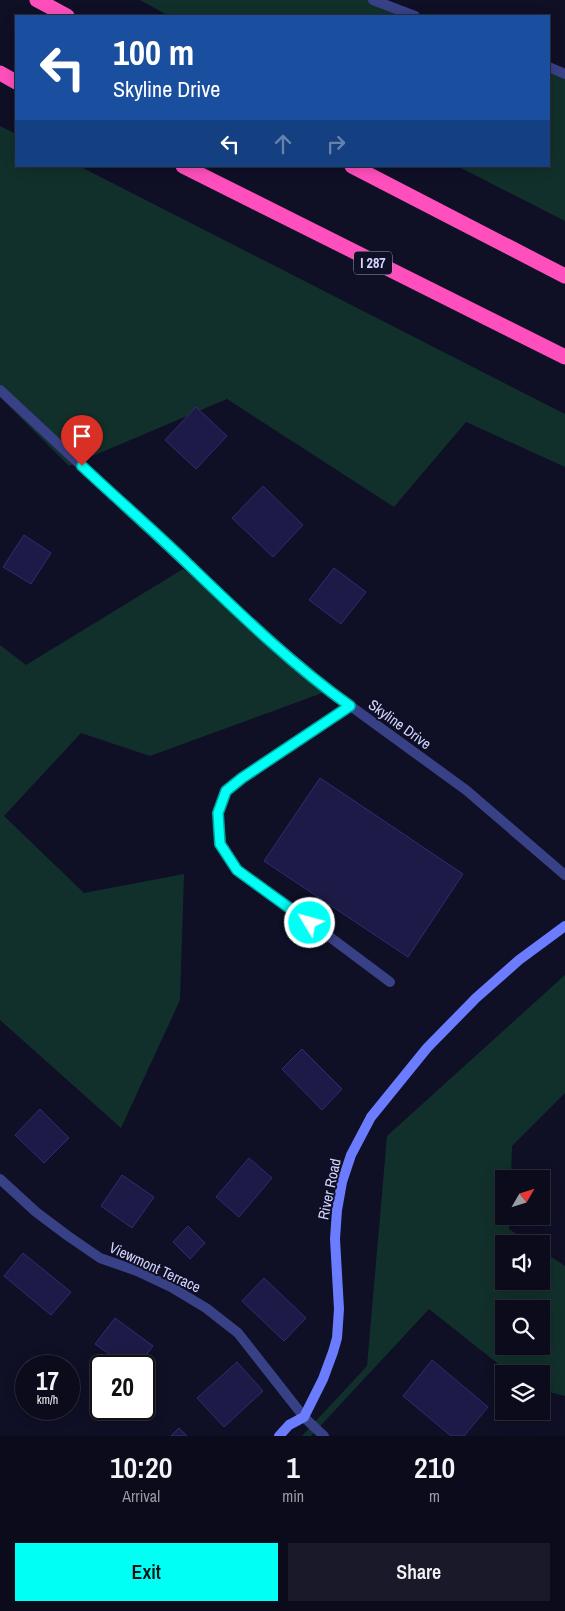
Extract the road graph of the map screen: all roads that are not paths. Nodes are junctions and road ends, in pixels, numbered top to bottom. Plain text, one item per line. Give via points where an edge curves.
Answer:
1 (37, 0) edge
2 (373, 0) edge
3 (65, 15) edge
4 (412, 15) edge
5 (550, 67) edge
6 (0, 73) edge
7 (565, 74) edge
8 (15, 81) edge
9 (184, 167) edge
10 (354, 167) edge
11 (565, 276) edge
12 (565, 357) edge
13 (0, 390) edge
14 (350, 706) junction
15 (565, 875) edge
16 (565, 926) edge
17 (390, 982) dead end
18 (0, 1180) edge
19 (304, 1417) junction
20 (279, 1436) edge
21 (324, 1436) edge

1 - 3 highway
2 - 4 street
5 - 7 street
6 - 8 highway
9 - 12 highway, I 287
10 - 11 highway
13 - 14 street, Skyline Drive via 247,620 319,684
14 - 15 street, Skyline Drive via 466,790
14 - 17 street via 226,791 218,813 220,844 237,870
16 - 19 street, River Road via 476,998 427,1048 371,1117 351,1155 337,1210 335,1239 339,1310 333,1352
18 - 19 street, Viewmont Terrace via 36,1212 100,1258 171,1288 232,1328
19 - 20 street, River Road via 289,1425
19 - 21 street, Viewmont Terrace

